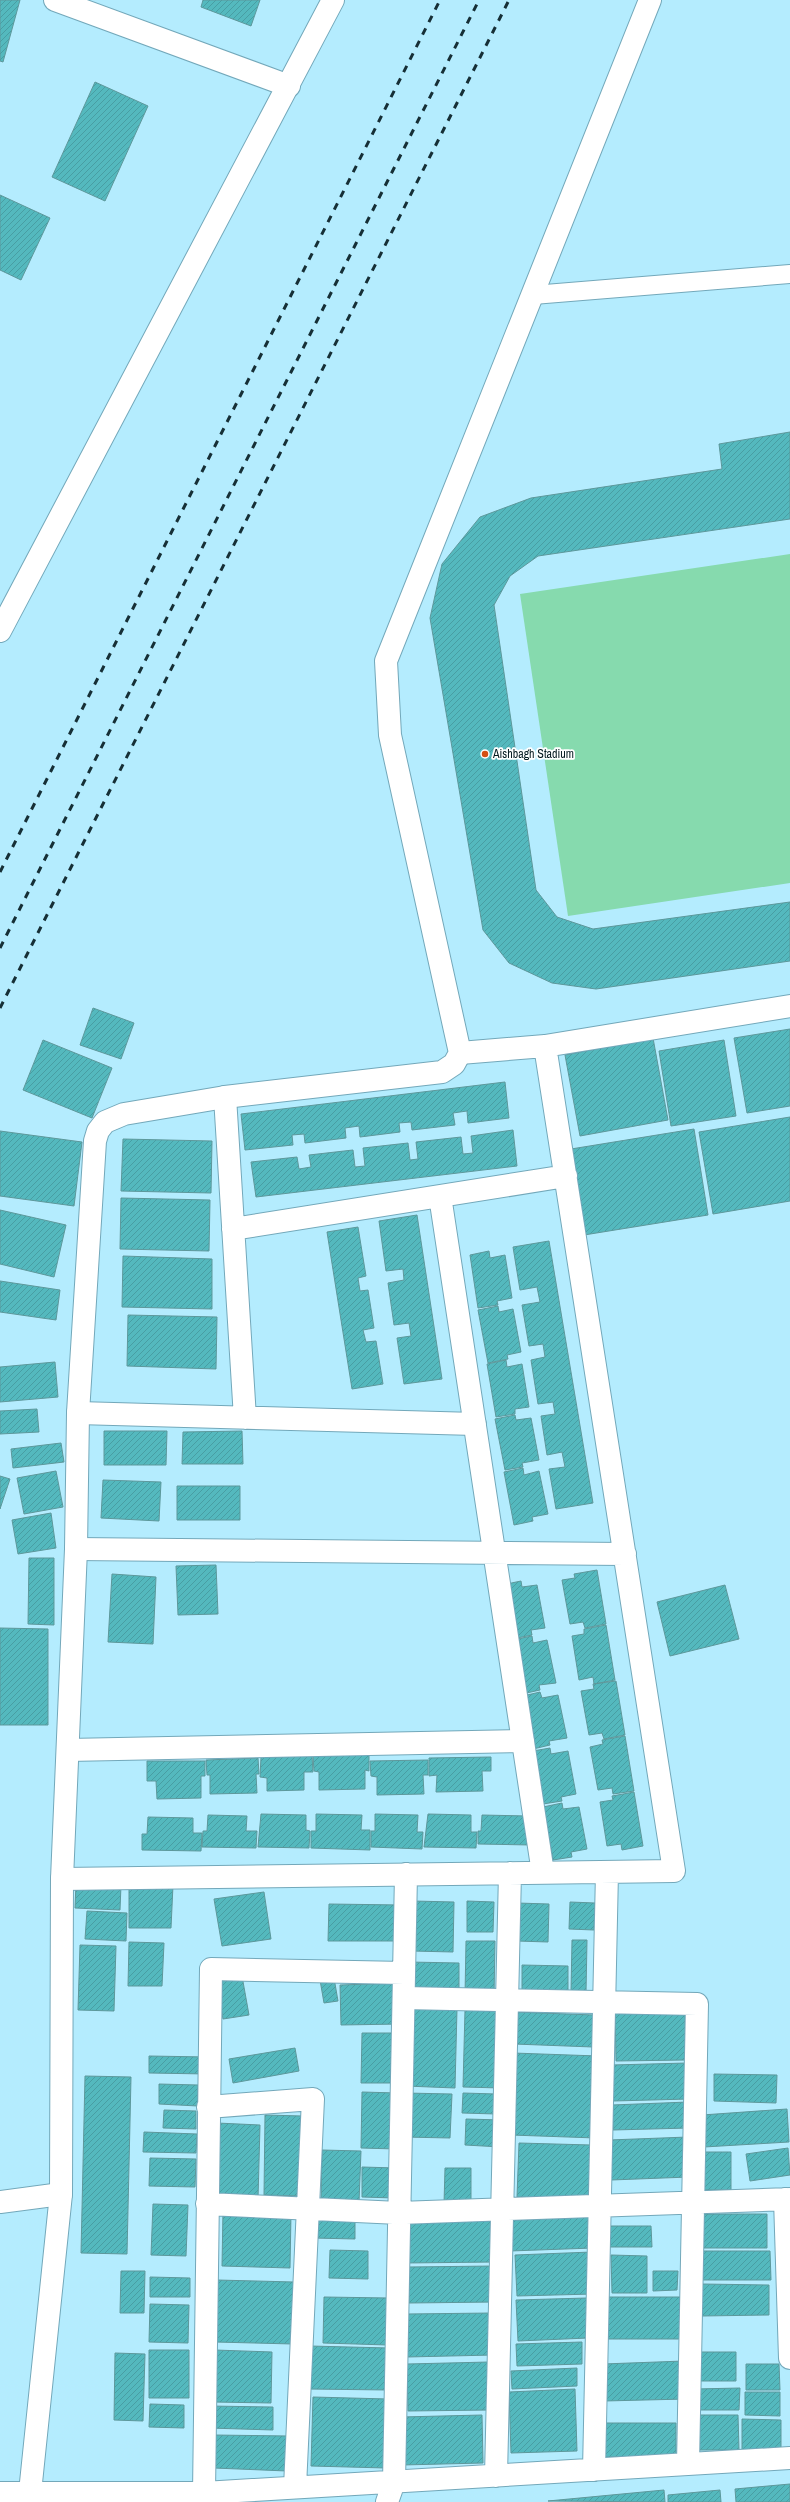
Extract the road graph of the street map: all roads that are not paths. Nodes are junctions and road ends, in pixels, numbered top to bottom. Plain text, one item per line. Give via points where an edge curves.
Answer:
1 (55, 0) edge
2 (332, 0) edge
3 (650, 0) edge
4 (289, 86) junction
5 (790, 274) edge
6 (533, 295) junction
7 (0, 631) edge
8 (790, 1006) edge
9 (545, 1046) junction
10 (460, 1053) junction
11 (225, 1097) junction
12 (566, 1176) junction
13 (440, 1196) junction
14 (233, 1229) junction
15 (78, 1413) junction
16 (245, 1418) junction
17 (475, 1424) junction
18 (76, 1549) junction
19 (494, 1553) junction
20 (625, 1554) junction
21 (523, 1741) junction
22 (68, 1750) junction
23 (607, 1872) junction
24 (510, 1873) junction
25 (543, 1873) junction
26 (406, 1874) junction
27 (62, 1879) junction
28 (404, 1972) junction
29 (404, 1998) junction
30 (508, 2000) junction
31 (604, 2002) junction
32 (208, 2107) junction
33 (61, 2194) junction
34 (788, 2199) edge
35 (0, 2202) edge
36 (693, 2202) junction
37 (208, 2204) junction
38 (600, 2205) junction
39 (308, 2208) junction
40 (503, 2209) junction
41 (399, 2213) junction
42 (790, 2358) edge
43 (790, 2458) edge
44 (688, 2464) junction
45 (594, 2470) junction
46 (496, 2476) junction
47 (295, 2487) junction
48 (390, 2492) edge
49 (0, 2493) edge
50 (204, 2493) junction
51 (30, 2498) edge
52 (147, 2498) edge

1 - 4 street
2 - 4 street
3 - 6 street
4 - 7 street
5 - 6 lane
6 - 10 street via 386,661 390,735
8 - 9 street
9 - 10 street
9 - 12 street
10 - 11 street via 454,1064 442,1072
11 - 14 street
11 - 15 street via 124,1114 105,1122 98,1131 93,1154
12 - 13 street
12 - 20 street
13 - 14 street
13 - 17 street
14 - 16 street
15 - 16 street
15 - 18 street
16 - 17 street
17 - 19 street
18 - 19 street
18 - 22 street
19 - 20 street
19 - 21 street
20 - 23 street via 674,1871
21 - 22 street
21 - 25 street
22 - 27 street
23 - 25 street
23 - 31 street
24 - 25 street
24 - 26 street
24 - 30 street
26 - 27 street
26 - 28 street
27 - 33 street
28 - 29 street
28 - 32 street via 210,1969
29 - 30 street
29 - 41 street
30 - 31 street
30 - 40 street
31 - 36 street via 697,2004
31 - 38 street
32 - 37 street
32 - 39 street via 313,2099
33 - 35 street
33 - 51 street
34 - 36 street
34 - 42 street
36 - 38 street
36 - 44 street
37 - 39 street
37 - 50 street
38 - 40 street
38 - 45 street
39 - 41 street
39 - 47 street
40 - 41 street
40 - 46 street
41 - 48 street
43 - 44 street
44 - 45 street
45 - 46 street
46 - 48 street
47 - 48 street
47 - 50 street
49 - 51 street
50 - 52 street
51 - 52 street

